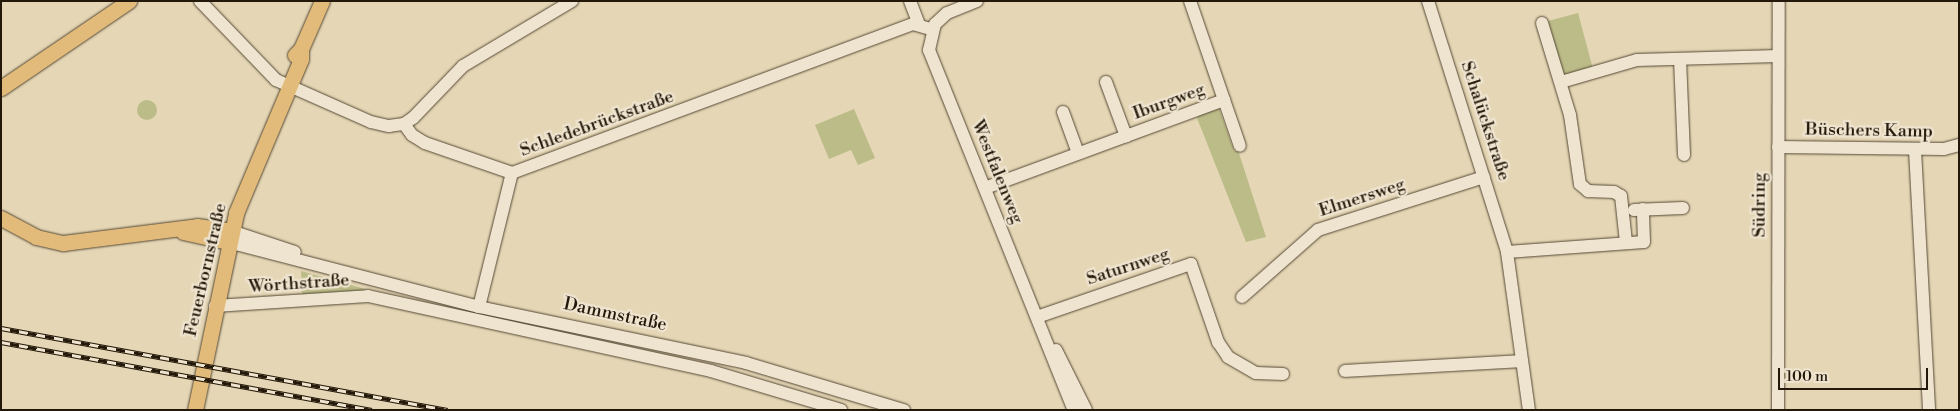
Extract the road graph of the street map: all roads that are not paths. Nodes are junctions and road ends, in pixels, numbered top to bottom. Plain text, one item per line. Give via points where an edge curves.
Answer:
1 (129, 1) edge
2 (200, 1) edge
3 (322, 1) edge
4 (572, 1) edge
5 (910, 1) edge
6 (977, 1) edge
7 (1190, 1) edge
8 (1428, 1) edge
9 (1779, 1) edge
10 (1542, 23) dead end
11 (919, 24) junction
12 (931, 29) junction
13 (1778, 56) junction
14 (1680, 59) junction
15 (1106, 82) dead end
16 (1561, 82) junction
17 (287, 85) junction
18 (1, 88) edge
19 (1224, 100) junction
20 (1062, 112) dead end
21 (404, 124) junction
22 (1126, 136) junction
23 (1959, 145) edge
24 (1240, 146) dead end
25 (1778, 147) junction
26 (1915, 150) junction
27 (1078, 154) junction
28 (1684, 154) dead end
29 (512, 173) junction
30 (1484, 177) junction
31 (985, 188) junction
32 (1683, 208) dead end
33 (1643, 209) junction
34 (1624, 210) junction
35 (1, 218) edge
36 (230, 237) junction
37 (1626, 242) junction
38 (1507, 252) junction
39 (372, 279) junction
40 (368, 296) junction
41 (1242, 297) dead end
42 (215, 306) junction
43 (479, 307) junction
44 (1039, 322) junction
45 (1522, 361) junction
46 (1345, 371) dead end
47 (1283, 374) dead end
48 (890, 408) edge
49 (195, 410) edge
50 (841, 410) edge
51 (904, 410) edge
52 (1074, 410) edge
53 (1086, 410) edge
54 (1529, 410) edge
55 (1778, 410) edge
56 (1929, 410) edge

1 - 18 main road
2 - 17 street via 276,80
3 - 17 main road, Feuerbornstraße via 302,48 294,56
4 - 21 street via 464,66
5 - 11 street
6 - 12 street via 947,13
7 - 19 street
8 - 30 street, Schalückstraße
9 - 13 street, Südring
10 - 16 street
11 - 12 street
11 - 29 street, Schledebrückstraße
12 - 31 street, Westfalenweg via 929,50
13 - 14 street
13 - 25 street, Südring
14 - 16 street via 1637,60
14 - 28 street
15 - 22 street, Iburgweg
16 - 34 street via 1580,184 1588,191 1618,193
17 - 21 street via 379,125
17 - 36 main road, Feuerbornstraße
19 - 22 street, Iburgweg
19 - 24 street
20 - 27 street
21 - 29 street, Schledebrückstraße via 425,144
22 - 27 street, Iburgweg
23 - 26 street, Büschers Kamp
25 - 26 street, Büschers Kamp
25 - 55 street, Südring
26 - 56 street
27 - 31 street, Iburgweg
29 - 43 street via 513,180
30 - 38 street, Schalückstraße
30 - 41 street, Elmersweg via 1318,230
31 - 44 street, Westfalenweg
32 - 33 street
33 - 34 street
33 - 37 street via 1644,242
34 - 37 street
35 - 36 main road, Dammstraße via 36,237 63,243 173,230
36 - 39 street, Dammstraße
36 - 42 main road, Feuerbornstraße
37 - 38 street
38 - 45 street, Schalückstraße
39 - 40 street, Wörthstraße
39 - 43 street, Dammstraße
40 - 42 street, Wörthstraße
40 - 50 street, Dammstraße via 711,371
42 - 49 main road, Feuerbornstraße
43 - 48 street, Dammstraße via 746,363
44 - 47 street, Saturnweg via 1192,264 1218,342 1228,357 1256,373
44 - 52 street, Westfalenweg
44 - 53 street, Westfalenweg via 1068,368
45 - 46 street
45 - 54 street, Schalückstraße
48 - 51 street, Dammstraße

